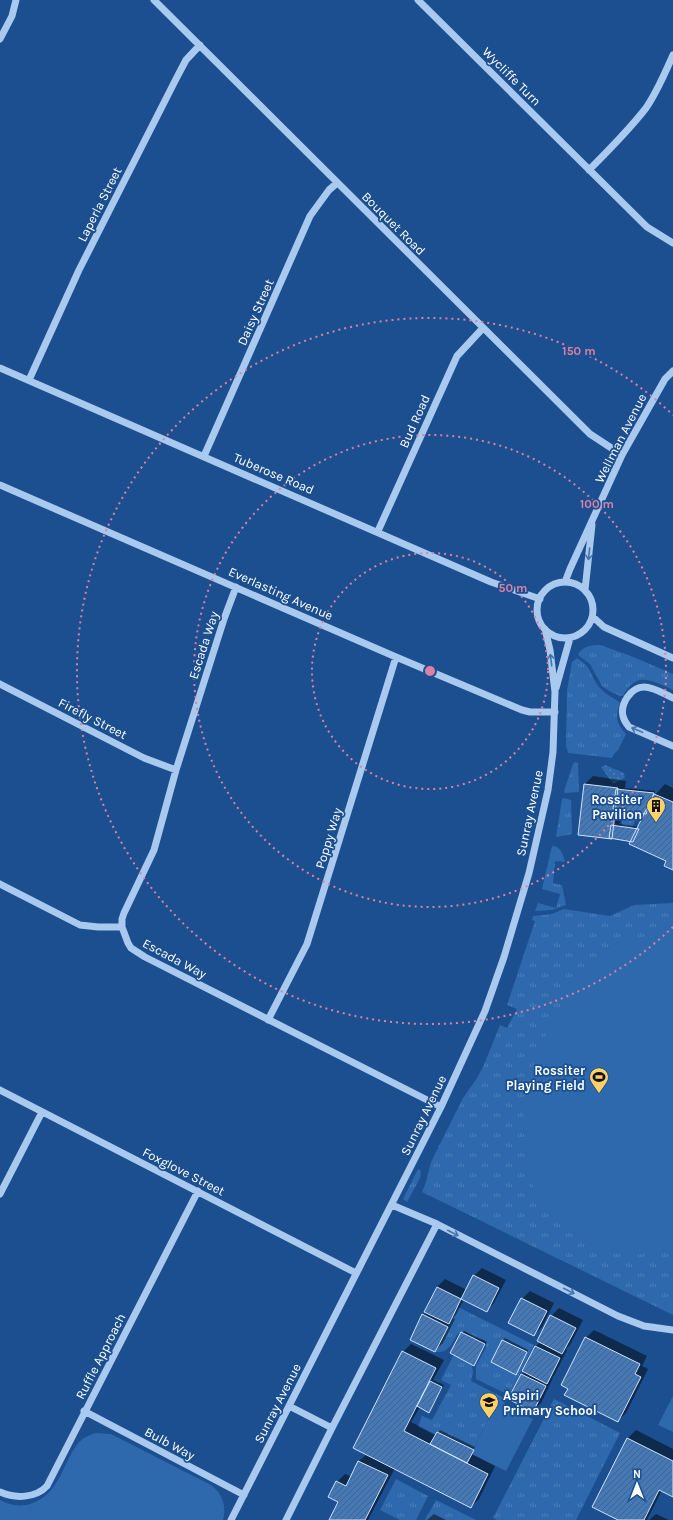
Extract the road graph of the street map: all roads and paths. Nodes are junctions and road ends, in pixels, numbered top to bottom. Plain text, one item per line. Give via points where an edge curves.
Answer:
1 (16, 0) edge
2 (154, 0) edge
3 (418, 0) edge
4 (0, 39) edge
5 (200, 44) junction
6 (673, 55) edge
7 (589, 170) junction
8 (337, 183) junction
9 (673, 243) edge
10 (483, 328) junction
11 (0, 368) edge
12 (673, 371) edge
13 (29, 380) junction
14 (622, 455) junction
15 (204, 456) junction
16 (0, 485) edge
17 (593, 519) junction
18 (378, 532) junction
19 (565, 582) junction
20 (236, 587) junction
21 (585, 590) junction
22 (540, 599) junction
23 (593, 617) junction
24 (545, 629) junction
25 (570, 638) junction
26 (396, 657) junction
27 (673, 658) edge
28 (0, 684) edge
29 (555, 692) junction
30 (673, 698) edge
31 (555, 712) junction
32 (673, 746) edge
33 (176, 770) junction
34 (0, 884) edge
35 (122, 927) junction
36 (268, 1020) junction
37 (0, 1090) edge
38 (441, 1107) junction
39 (42, 1112) junction
40 (198, 1191) junction
41 (0, 1194) edge
42 (392, 1205) junction
43 (437, 1224) junction
44 (356, 1273) junction
45 (673, 1330) edge
46 (289, 1406) junction
47 (84, 1411) junction
48 (332, 1428) junction
49 (0, 1492) edge
50 (244, 1495) junction
51 (231, 1520) edge
52 (286, 1520) edge

1 - 4 street via 12,16
2 - 5 street, Bouquet Road
3 - 7 street, Wycliffe Turn
5 - 8 street, Bouquet Road
5 - 13 street, Laperla Street via 179,73 79,270
6 - 7 street via 646,108
7 - 9 street, Wycliffe Turn via 647,227
8 - 10 street, Bouquet Road
8 - 15 street, Daisy Street via 310,216
10 - 14 street, Bouquet Road via 590,434
10 - 18 street, Bud Road via 457,356
11 - 13 street, Tuberose Road
12 - 14 street, Wellman Avenue via 665,379
13 - 15 street, Tuberose Road
14 - 17 street, Wellman Avenue
15 - 18 street, Tuberose Road
16 - 20 street, Everlasting Avenue
17 - 19 street, Wellman Avenue
17 -> 21 street, Wellman Avenue
18 - 22 street, Tuberose Road via 491,582
19 - 21 street
19 - 22 street via 550,587
20 - 26 street, Everlasting Avenue
20 - 33 street, Escada Way
21 - 23 street via 592,602
22 - 24 street via 537,606 538,614
23 - 25 street via 584,631
23 - 27 street via 604,626
24 - 25 street via 552,635
29 -> 24 street, Sunray Avenue
25 - 29 street, Sunray Avenue
26 - 31 street, Everlasting Avenue via 522,710
26 - 36 street, Poppy Way via 307,944
28 - 33 street, Firefly Street via 144,758
29 - 31 street, Sunray Avenue
32 -> 30 street via 629,727 622,715 632,691 638,687 653,689
31 - 38 street, Sunray Avenue via 548,790 529,873 504,958 485,1011
33 - 35 street, Escada Way via 154,850 124,913
34 - 35 street via 80,925 98,928
35 - 36 street, Escada Way via 128,943 137,952
36 - 38 street, Escada Way
37 - 39 street, Foxglove Street
38 - 42 street, Sunray Avenue
39 - 40 street, Foxglove Street
39 - 41 street
40 - 44 street, Foxglove Street
40 - 47 street, Ruffle Approach
42 - 43 street
42 - 44 street, Sunray Avenue
43 -> 45 street via 618,1316 644,1326
43 - 48 street
44 - 46 street, Sunray Avenue
46 - 48 street
46 - 50 street, Sunray Avenue
47 - 49 street, Ruffle Approach via 44,1489 25,1496 8,1496
47 - 50 street, Bulb Way
48 - 52 street
50 - 51 street, Sunray Avenue

